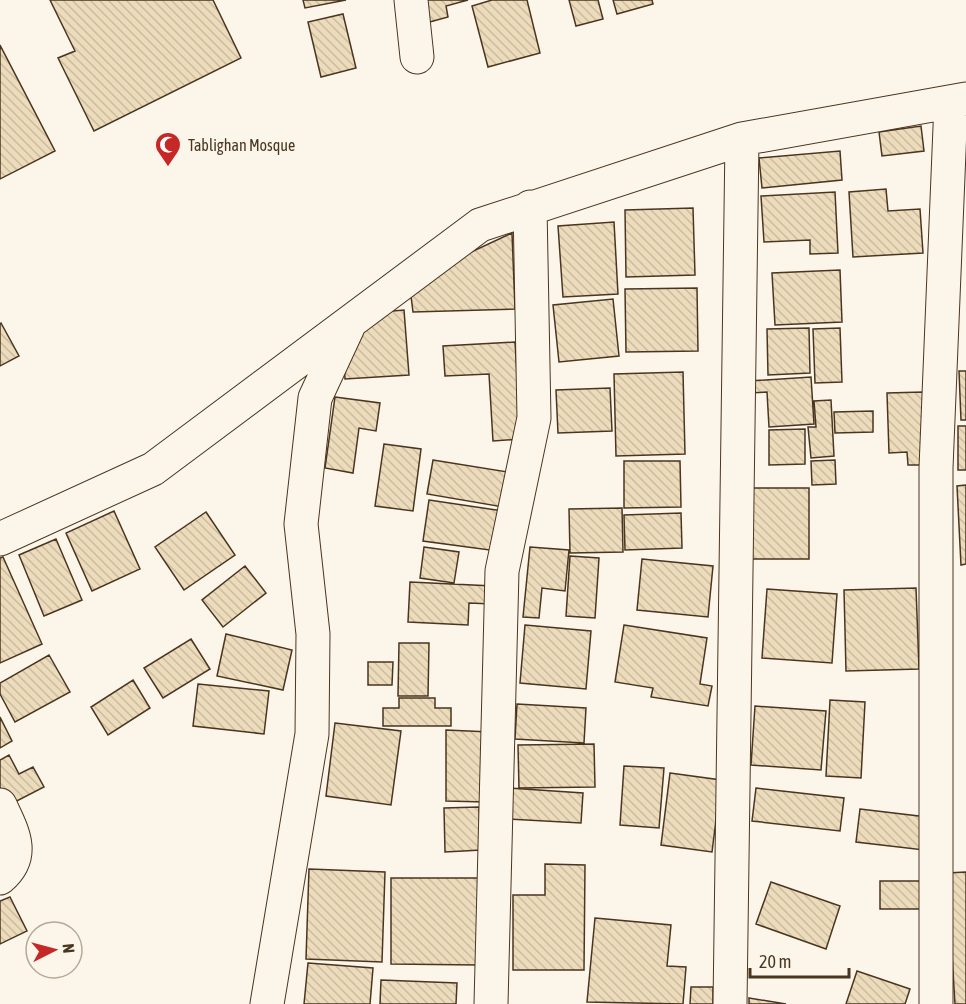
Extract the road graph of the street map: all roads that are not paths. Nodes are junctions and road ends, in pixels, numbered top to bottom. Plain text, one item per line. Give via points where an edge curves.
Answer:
1 (411, 0) edge
2 (417, 57) dead end
3 (958, 101) edge
4 (742, 139) junction
5 (531, 207) junction
6 (350, 323) junction
7 (0, 539) edge
8 (0, 805) edge
9 (0, 878) edge
10 (267, 1004) edge
11 (491, 1004) edge
12 (730, 1004) edge
13 (936, 1004) edge

1 - 2 street
3 - 4 street
3 - 13 street via 936,468
4 - 5 street
4 - 12 street
5 - 6 street via 480,225
5 - 11 street via 534,418 502,570
6 - 7 street via 153,469
6 - 10 street via 315,398 301,524 313,634 312,734
8 - 9 street via 16,838 16,858

